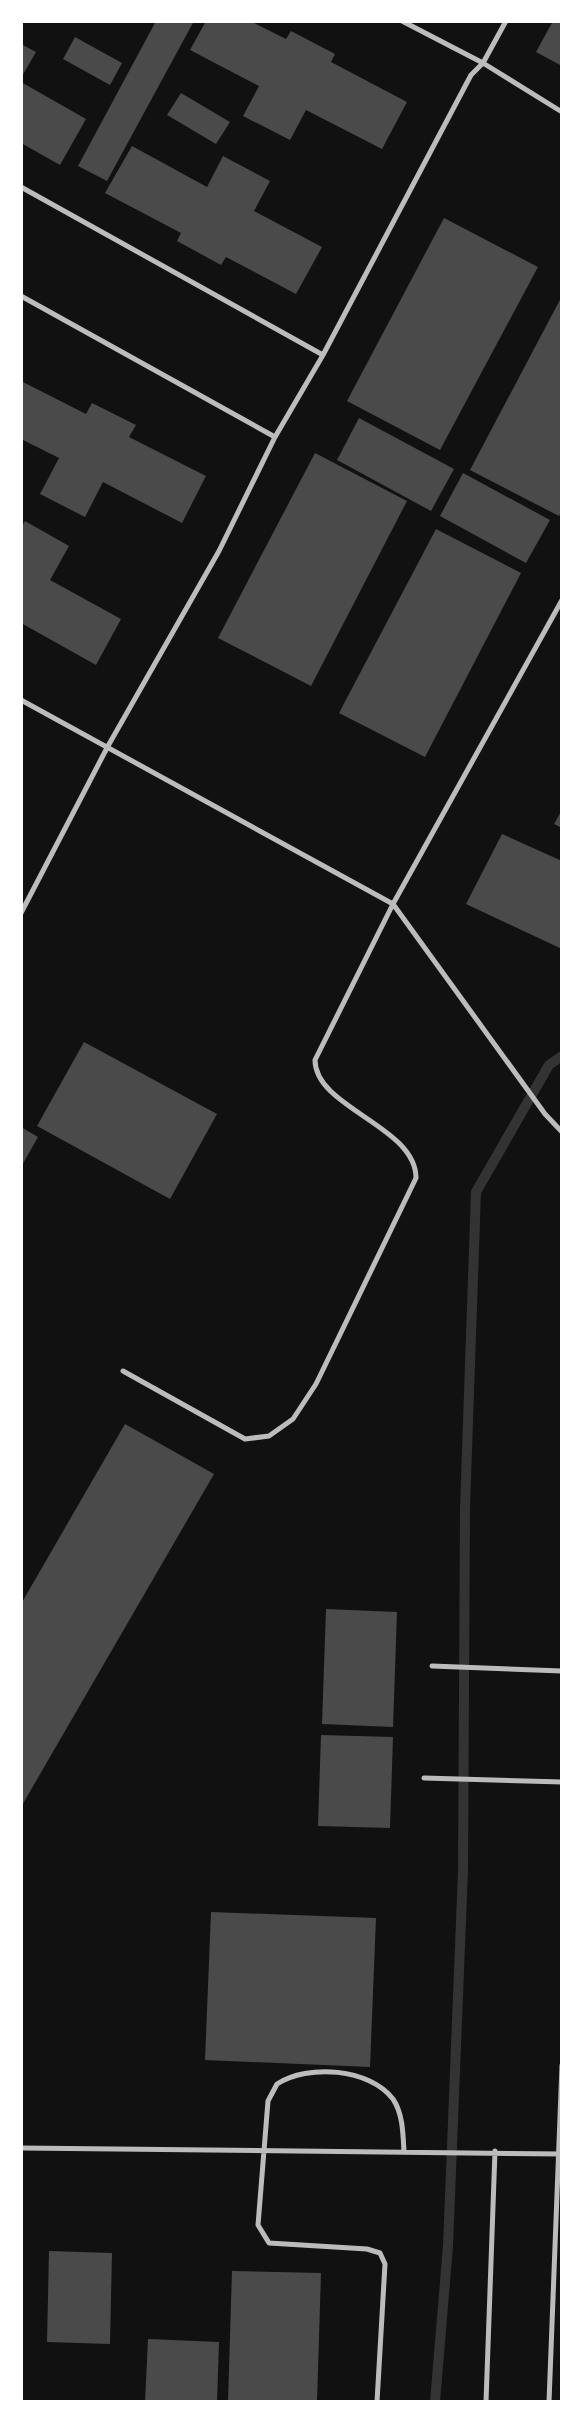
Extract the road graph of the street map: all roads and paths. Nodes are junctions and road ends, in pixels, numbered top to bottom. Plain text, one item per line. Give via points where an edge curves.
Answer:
1 (402, 21) edge
2 (506, 21) edge
3 (483, 63) junction
4 (562, 112) edge
5 (21, 187) edge
6 (21, 296) edge
7 (323, 355) junction
8 (275, 438) junction
9 (562, 600) edge
10 (21, 701) edge
11 (108, 746) junction
12 (393, 904) junction
13 (21, 914) edge
14 (562, 1132) edge
15 (123, 1371) dead end
16 (432, 1666) dead end
17 (562, 1671) edge
18 (424, 1778) dead end
19 (562, 1782) edge
20 (562, 2065) edge
21 (21, 2148) edge
22 (495, 2151) junction
23 (265, 2152) junction
24 (404, 2152) junction
25 (560, 2154) edge
26 (377, 2402) edge
27 (486, 2402) edge
28 (549, 2402) edge

1 - 3 lane
2 - 3 lane
3 - 4 lane
3 - 7 lane via 471,75
5 - 7 lane
6 - 8 lane
7 - 8 lane
8 - 11 lane via 219,551
9 - 12 lane
10 - 11 lane
11 - 12 lane
11 - 13 lane
12 - 14 lane
12 - 15 lane via 315,1060 315,1071 328,1089 406,1151 416,1166 416,1178 316,1384 293,1419 269,1436 245,1439
16 - 17 lane
18 - 19 lane
20 - 25 lane
21 - 23 lane
22 - 24 lane
22 - 25 lane
22 - 27 lane
23 - 24 lane
23 - 24 lane via 268,2101 277,2084 304,2074 328,2072 367,2080 393,2100 400,2113
23 - 26 lane via 258,2225 269,2243 368,2249 380,2253 385,2264
25 - 28 lane

